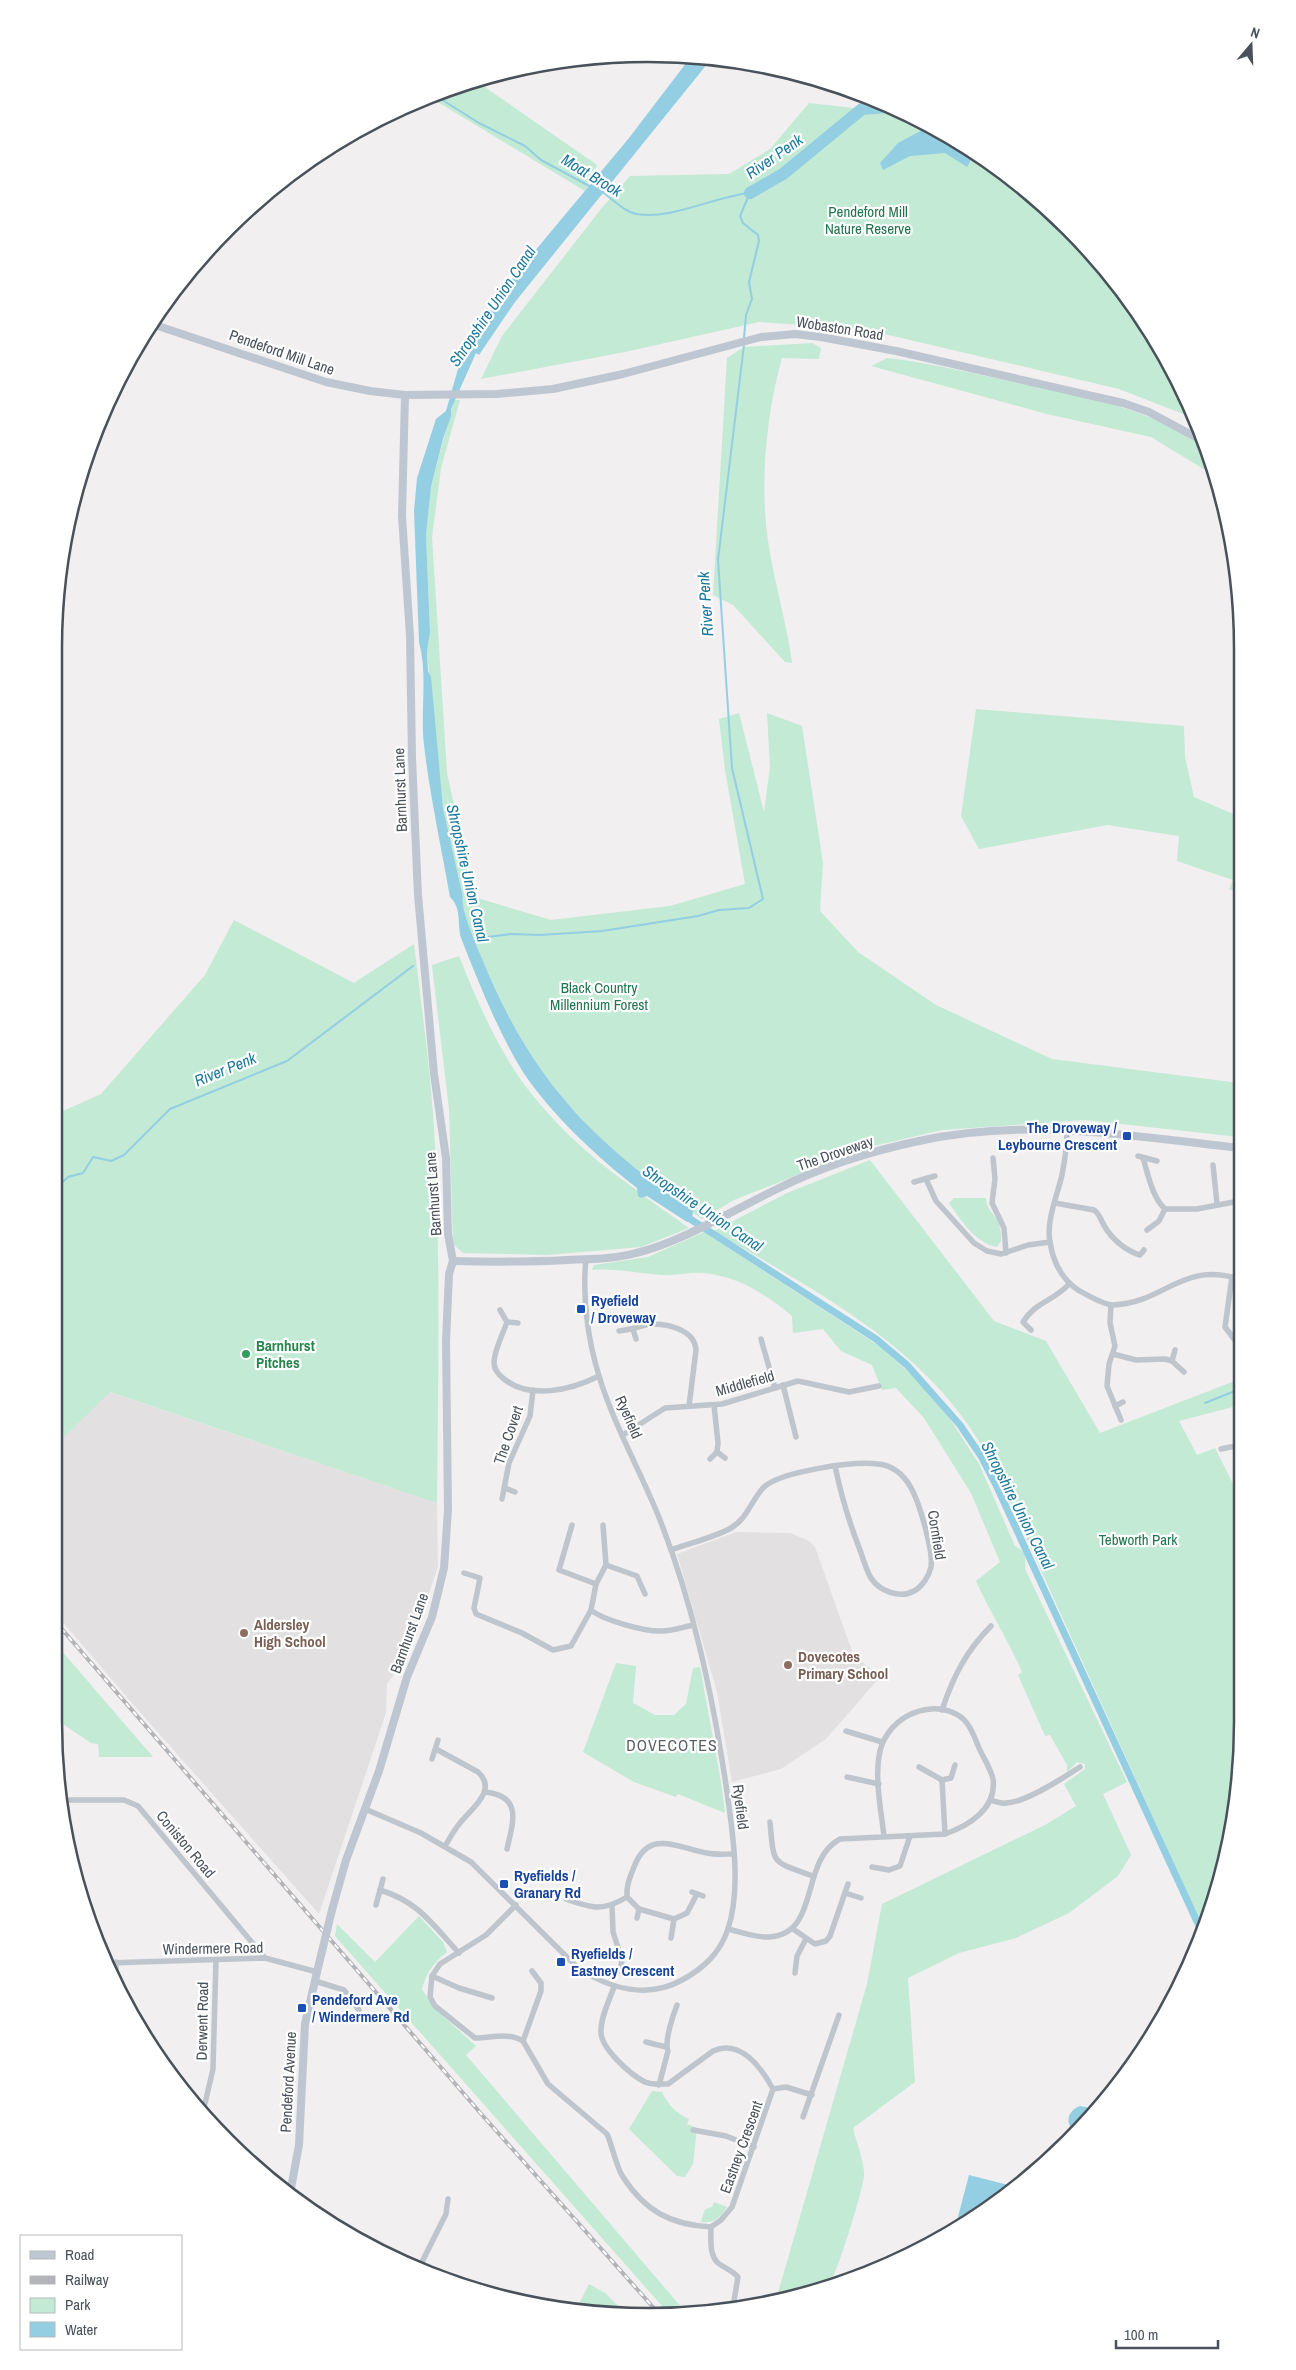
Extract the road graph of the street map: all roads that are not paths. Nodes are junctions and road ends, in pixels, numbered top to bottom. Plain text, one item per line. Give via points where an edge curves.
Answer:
1 (159, 326) edge
2 (406, 395) junction
3 (1193, 436) edge
4 (1067, 1130) junction
5 (1234, 1147) edge
6 (993, 1158) dead end
7 (1157, 1161) dead end
8 (1213, 1165) dead end
9 (935, 1176) dead end
10 (926, 1178) junction
11 (914, 1182) dead end
12 (1234, 1201) edge
13 (1055, 1203) junction
14 (1217, 1204) junction
15 (1165, 1208) junction
16 (1147, 1230) dead end
17 (1050, 1242) junction
18 (1144, 1250) dead end
19 (1006, 1253) junction
20 (586, 1259) junction
21 (453, 1261) junction
22 (1232, 1277) joint
23 (1069, 1284) junction
24 (1111, 1305) junction
25 (500, 1310) dead end
26 (507, 1322) junction
27 (518, 1323) dead end
28 (634, 1329) junction
29 (1030, 1330) dead end
30 (619, 1331) dead end
31 (636, 1339) dead end
32 (761, 1339) dead end
33 (1234, 1339) edge
34 (1175, 1350) dead end
35 (1113, 1354) junction
36 (1172, 1361) junction
37 (1184, 1372) dead end
38 (599, 1376) junction
39 (782, 1385) junction
40 (879, 1386) dead end
41 (775, 1388) junction
42 (533, 1390) junction
43 (1124, 1402) dead end
44 (714, 1405) junction
45 (689, 1406) junction
46 (1115, 1406) junction
47 (1121, 1420) dead end
48 (623, 1435) junction
49 (796, 1437) dead end
50 (1234, 1446) edge
51 (1221, 1449) dead end
52 (717, 1452) junction
53 (725, 1458) dead end
54 (710, 1460) dead end
55 (836, 1466) junction
56 (505, 1488) junction
57 (516, 1492) dead end
58 (502, 1499) dead end
59 (572, 1525) dead end
60 (603, 1526) dead end
61 (671, 1550) junction
62 (606, 1565) junction
63 (464, 1572) dead end
64 (596, 1584) junction
65 (645, 1594) dead end
66 (591, 1610) junction
67 (693, 1625) junction
68 (991, 1626) dead end
69 (942, 1710) junction
70 (846, 1731) dead end
71 (438, 1740) dead end
72 (882, 1742) junction
73 (436, 1749) junction
74 (432, 1759) dead end
75 (955, 1766) dead end
76 (919, 1767) dead end
77 (1080, 1767) dead end
78 (847, 1777) dead end
79 (942, 1780) junction
80 (879, 1784) junction
81 (485, 1792) junction
82 (68, 1800) edge
83 (990, 1800) junction
84 (365, 1809) junction
85 (770, 1822) dead end
86 (945, 1834) junction
87 (884, 1836) junction
88 (910, 1836) junction
89 (445, 1846) junction
90 (507, 1849) dead end
91 (734, 1854) junction
92 (880, 1862) dead end
93 (813, 1876) junction
94 (383, 1879) dead end
95 (848, 1884) dead end
96 (380, 1890) junction
97 (846, 1893) junction
98 (697, 1894) dead end
99 (626, 1897) junction
100 (861, 1898) dead end
101 (566, 1899) dead end
102 (376, 1905) dead end
103 (516, 1905) junction
104 (612, 1906) junction
105 (639, 1909) junction
106 (636, 1918) dead end
107 (674, 1919) junction
108 (728, 1929) junction
109 (793, 1929) junction
110 (671, 1938) dead end
111 (806, 1939) junction
112 (625, 1944) dead end
113 (619, 1947) junction
114 (458, 1953) junction
115 (265, 1958) junction
116 (216, 1960) junction
117 (116, 1962) joint
118 (116, 1966) edge
119 (532, 1971) dead end
120 (620, 1971) dead end
121 (317, 1972) junction
122 (795, 1973) dead end
123 (432, 1976) junction
124 (315, 1981) junction
125 (614, 1987) junction
126 (492, 1998) dead end
127 (677, 2006) dead end
128 (359, 2010) dead end
129 (839, 2015) dead end
130 (523, 2041) junction
131 (646, 2042) dead end
132 (666, 2047) junction
133 (659, 2085) junction
134 (773, 2088) junction
135 (812, 2095) junction
136 (205, 2104) edge
137 (803, 2117) dead end
138 (693, 2130) dead end
139 (754, 2147) junction
140 (291, 2187) edge
141 (448, 2199) dead end
142 (711, 2227) junction
143 (422, 2262) edge
144 (734, 2300) edge

1 - 2 street, Pendeford Mill Lane via 326,382
2 - 3 street, Wobaston Road via 553,389 761,337 795,334 871,346 1123,403 1149,412
2 - 21 street, Barnhurst Lane via 402,516 410,636 418,894 434,1074 446,1158 448,1234
4 - 5 street, The Droveway
4 - 13 street via 1064,1164
4 - 20 street, The Droveway via 1049,1128 965,1133 918,1141 820,1170 659,1247 635,1254
6 - 19 street via 992,1203 1004,1228
7 - 15 street via 1140,1157
8 - 14 street
9 - 10 street
10 - 11 street
10 - 19 street via 936,1201 974,1243 987,1251
12 - 14 street
13 - 17 street
13 - 18 street via 1091,1208 1098,1213 1100,1225 1113,1239 1134,1253 1140,1255
14 - 15 street via 1197,1209
15 - 16 street via 1159,1220
17 - 19 street
17 - 23 street via 1057,1265
20 - 21 street, The Droveway
20 - 38 street, Ryefield via 589,1331
21 - 84 street, Barnhurst Lane via 449,1274 446,1341 448,1510 444,1568 432,1617 407,1677
22 - 24 street via 1218,1274 1184,1278 1146,1298
22 - 33 street via 1225,1327
23 - 24 street
23 - 29 street via 1031,1310 1023,1322
24 - 35 street via 1110,1323 1115,1340
25 - 26 street
26 - 27 street
26 - 42 street via 495,1356 496,1371 509,1383
28 - 30 street
28 - 31 street
28 - 45 street via 660,1324 692,1336 696,1350
32 - 41 street
34 - 36 street
35 - 36 street via 1136,1360
35 - 46 street via 1107,1386
36 - 37 street
38 - 42 street via 560,1389
38 - 48 street, Ryefield
39 - 40 street, Middlefield via 810,1382 849,1392
39 - 41 street, Middlefield
39 - 49 street
41 - 44 street, Middlefield
42 - 56 street, The Covert via 530,1416 510,1463
43 - 46 street
44 - 45 street, Middlefield
44 - 52 street
45 - 48 street, Middlefield via 662,1409
46 - 47 street
48 - 61 street, Ryefield
50 - 51 street
52 - 53 street
52 - 54 street
55 - 55 street, Cornfield via 880,1464 900,1473 914,1492 931,1560 927,1576 919,1588 904,1595 895,1594 883,1589 870,1577 841,1498
55 - 61 street, Cornfield via 802,1472 770,1483 732,1527
56 - 57 street, The Covert
56 - 58 street, The Covert
59 - 64 street via 559,1570
60 - 62 street
61 - 67 street, Ryefield
62 - 64 street
62 - 65 street via 637,1576
63 - 66 street via 480,1578 474,1608 476,1614 553,1650 574,1643
64 - 66 street
66 - 67 street via 645,1630 662,1631
67 - 91 street, Ryefield via 706,1671 724,1770
68 - 69 street via 968,1650 956,1671
69 - 72 street via 927,1709 904,1717
69 - 83 street via 957,1714 971,1730 993,1778
70 - 72 street
71 - 73 street
72 - 80 street
73 - 74 street
73 - 81 street via 478,1772 485,1780
75 - 79 street via 951,1778
76 - 79 street
77 - 83 street via 1014,1802
78 - 80 street
79 - 86 street
80 - 87 street
81 - 89 street
81 - 90 street via 500,1794 512,1806 514,1816
82 - 115 street, Coniston Road via 124,1800 138,1806
83 - 86 street via 974,1819
84 - 89 street, Ryefield
84 - 121 street, Barnhurst Lane, bridge via 346,1860
85 - 93 street via 773,1856 778,1862
86 - 88 street
87 - 88 street
87 - 93 street via 847,1837 834,1842 823,1852
88 - 92 street via 900,1866 889,1870 875,1868
89 - 103 street, Ryefield via 472,1862
91 - 99 street via 706,1853 672,1843 651,1847 639,1856
91 - 108 street, Ryefield via 734,1890
93 - 109 street via 802,1915
94 - 96 street
95 - 97 street
96 - 102 street
96 - 114 street via 404,1898 417,1907
97 - 100 street
97 - 111 street via 826,1941 815,1944
98 - 107 street via 687,1914
99 - 104 street
99 - 105 street
101 - 104 street via 588,1907
103 - 114 street via 486,1935
103 - 125 street, Ryefield via 580,1970
104 - 113 street via 612,1932
105 - 106 street
105 - 107 street
107 - 110 street
108 - 109 street via 768,1938
108 - 125 street, Ryefield via 712,1959 672,1986 650,1990
109 - 111 street
111 - 122 street
112 - 113 street
113 - 120 street
114 - 123 street via 440,1964
115 - 116 street, Windermere Road
115 - 121 street, Windermere Road
116 - 117 street, Windermere Road
116 - 136 street, Derwent Road via 213,2069
117 - 118 street
119 - 130 street via 542,1983 541,1991
121 - 124 street, Pendeford Avenue
123 - 126 street
123 - 130 street via 430,1997 435,2006 467,2033 475,2038 509,2036
124 - 128 street via 344,1990
124 - 140 street, Pendeford Avenue via 305,2024 299,2146
125 - 133 street via 603,2019 602,2042 634,2075
127 - 132 street
129 - 135 street
130 - 142 street via 548,2084 607,2134 622,2176 648,2207 656,2214 673,2220
131 - 132 street
132 - 133 street via 668,2051
133 - 134 street, Eastney Crescent via 676,2080 721,2047 745,2054
134 - 135 street via 786,2087
134 - 139 street, Eastney Crescent
135 - 137 street
138 - 139 street via 726,2136
139 - 142 street, Eastney Crescent via 732,2207 722,2220
141 - 143 street via 446,2214
142 - 144 street via 712,2254 716,2262 738,2277

